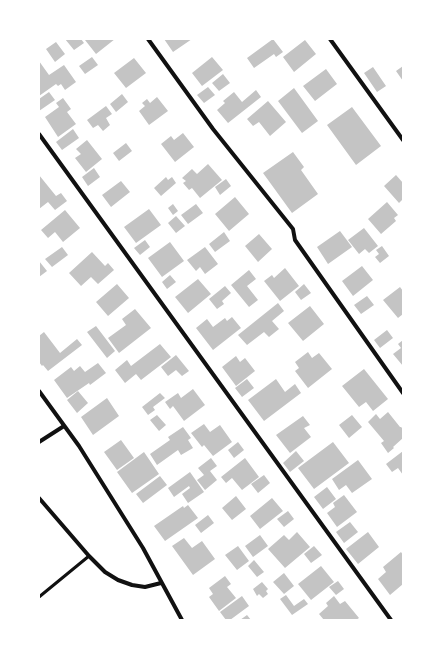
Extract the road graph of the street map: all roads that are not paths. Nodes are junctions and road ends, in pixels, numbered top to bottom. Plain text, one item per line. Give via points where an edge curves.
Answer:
1 (148, 39) edge
2 (330, 39) edge
3 (39, 134) edge
4 (403, 140) edge
5 (39, 392) edge
6 (403, 393) edge
7 (64, 426) junction
8 (39, 442) edge
9 (39, 498) edge
10 (89, 556) junction
11 (161, 583) junction
12 (39, 597) edge
13 (182, 620) edge
14 (391, 620) edge

1 - 6 street via 213,129 293,229 295,240
2 - 4 street
3 - 14 street
5 - 7 street
7 - 8 street
7 - 11 street via 144,548
9 - 10 street
10 - 11 street via 105,572 118,580 145,586
10 - 12 lane
11 - 13 street

